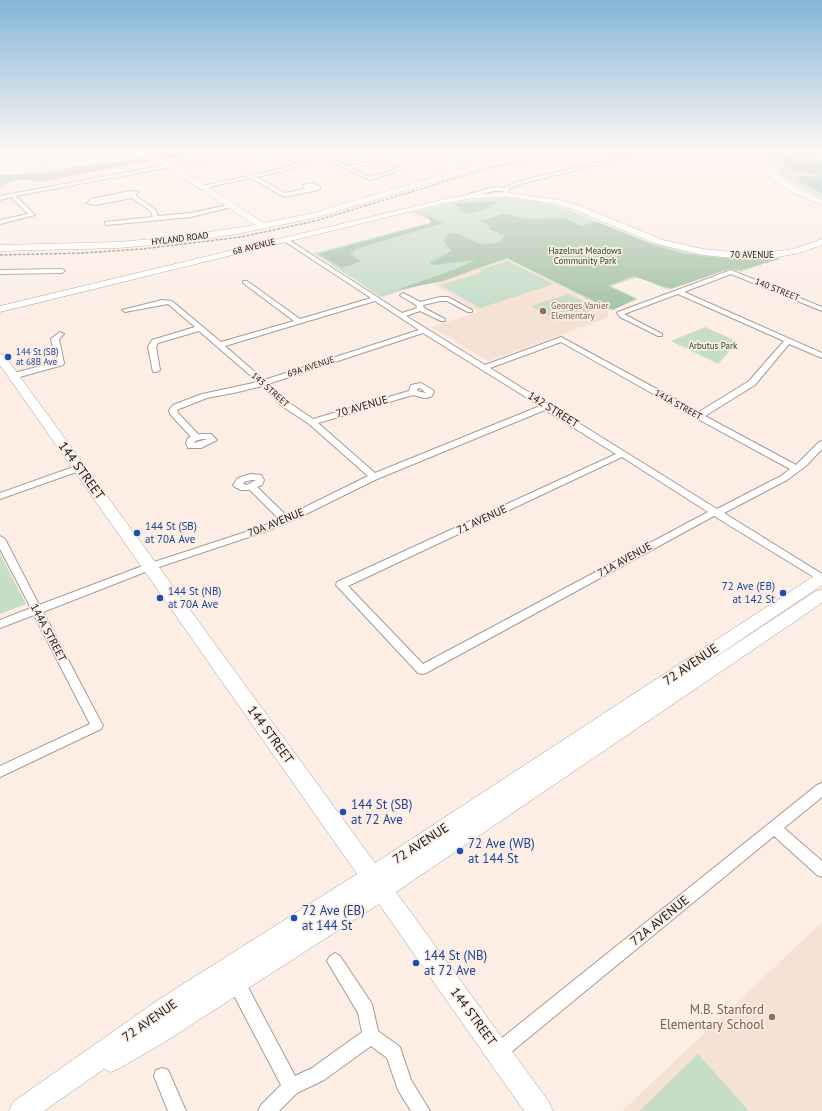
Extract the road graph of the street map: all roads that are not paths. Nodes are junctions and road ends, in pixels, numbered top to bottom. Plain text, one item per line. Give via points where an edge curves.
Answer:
1 (20, 203) edge
2 (143, 203) edge
3 (227, 203) edge
4 (357, 203) edge
5 (437, 203) edge
6 (558, 203) edge
7 (232, 206) junction
8 (156, 218) junction
9 (0, 222) edge
10 (107, 223) dead end
11 (263, 226) junction
12 (286, 240) junction
13 (822, 242) edge
14 (0, 248) edge
15 (62, 271) dead end
16 (0, 272) edge
17 (731, 272) joint
18 (245, 282) dead end
19 (677, 291) junction
20 (403, 295) dead end
21 (376, 298) junction
22 (420, 307) junction
23 (822, 309) edge
24 (0, 310) edge
25 (125, 310) dead end
26 (470, 311) dead end
27 (401, 315) junction
28 (443, 320) dead end
29 (298, 321) junction
30 (200, 328) junction
31 (424, 330) junction
32 (60, 334) dead end
33 (660, 336) dead end
34 (788, 341) junction
35 (220, 346) junction
36 (822, 356) edge
37 (0, 358) edge
38 (484, 368) junction
39 (156, 370) dead end
40 (13, 376) junction
41 (263, 383) junction
42 (413, 392) dead end
43 (547, 406) junction
44 (699, 416) junction
45 (312, 422) junction
46 (196, 437) dead end
47 (822, 444) edge
48 (622, 454) junction
49 (79, 468) junction
50 (796, 469) junction
51 (374, 477) junction
52 (252, 487) dead end
53 (0, 496) edge
54 (715, 512) junction
55 (286, 520) junction
56 (0, 539) edge
57 (149, 567) junction
58 (822, 578) edge
59 (822, 595) edge
60 (36, 610) junction
61 (0, 624) edge
62 (422, 670) joint
63 (0, 772) edge
64 (822, 789) edge
65 (775, 829) junction
66 (822, 870) edge
67 (376, 883) junction
68 (335, 961) dead end
69 (236, 982) junction
70 (371, 1036) junction
71 (498, 1052) junction
72 (162, 1076) dead end
73 (291, 1087) junction
74 (22, 1111) edge
75 (177, 1111) edge
76 (267, 1111) edge
77 (421, 1111) edge
78 (540, 1111) edge

1 - 9 street via 32,215
2 - 8 street via 153,210
3 - 7 street
4 - 11 street, HYLAND ROAD
5 - 12 street, 68 AVENUE
6 - 13 street, 70 AVENUE via 655,240 681,248 718,254 764,256 796,251
7 - 8 street via 191,215
7 - 11 street
8 - 10 street
11 - 14 street, HYLAND ROAD via 199,237 141,243
12 - 21 street, 142 STREET
12 - 24 street, 68 AVENUE
15 - 16 street
17 - 19 street, 70 AVENUE
17 - 23 street, 140 STREET
18 - 29 street
19 - 33 street, 70 AVENUE via 620,314
19 - 34 street
20 - 22 street
21 - 27 street, 142 STREET
21 - 29 street
22 - 26 street via 440,299 448,299
22 - 27 street
22 - 28 street
25 - 30 street, 143 STREET via 168,301
27 - 31 street, 142 STREET
29 - 35 street
30 - 35 street, 143 STREET
30 - 39 street via 155,342 152,347
31 - 38 street, 142 STREET
31 - 41 street, 69A AVENUE
32 - 40 street via 56,339 60,363
34 - 36 street
34 - 44 street via 752,383
35 - 41 street, 143 STREET
37 - 40 street, 144 STREET
38 - 43 street, 142 STREET
38 - 44 street, 141A STREET via 561,339
40 - 49 street, 144 STREET
41 - 45 street, 143 STREET via 285,404
41 - 46 street, 69A AVENUE via 205,396 174,408 175,416
42 - 45 street, 70 AVENUE
43 - 48 street, 142 STREET
43 - 51 street, 70A AVENUE
44 - 50 street, 141A STREET
45 - 51 street, 143 STREET
47 - 50 street, 71A AVENUE
48 - 54 street, 142 STREET
48 - 62 street, 71 AVENUE via 342,585
49 - 53 street
49 - 57 street, 144 STREET
50 - 54 street, 71A AVENUE via 725,510
51 - 55 street, 70A AVENUE
52 - 55 street
54 - 58 street, 142 STREET
54 - 62 street, 71A AVENUE
55 - 57 street, 70A AVENUE
56 - 60 street, 144A STREET
57 - 60 street, 70A AVENUE
57 - 67 street, 144 STREET
58 - 67 street, 72 AVENUE
59 - 67 street, 72 AVENUE
60 - 61 street, 70A AVENUE
60 - 63 street, 144A STREET via 97,726
64 - 65 street, 72A AVENUE
65 - 66 street
65 - 71 street, 72A AVENUE
67 - 69 street, 72 AVENUE
67 - 71 street, 144 STREET
67 - 74 street, 72 AVENUE via 168,1009
68 - 70 street via 366,1010
69 - 73 street
69 - 74 street, 72 AVENUE via 154,1034
70 - 73 street via 318,1074
70 - 77 street via 394,1053 404,1084
71 - 78 street, 144 STREET
72 - 75 street
73 - 76 street

